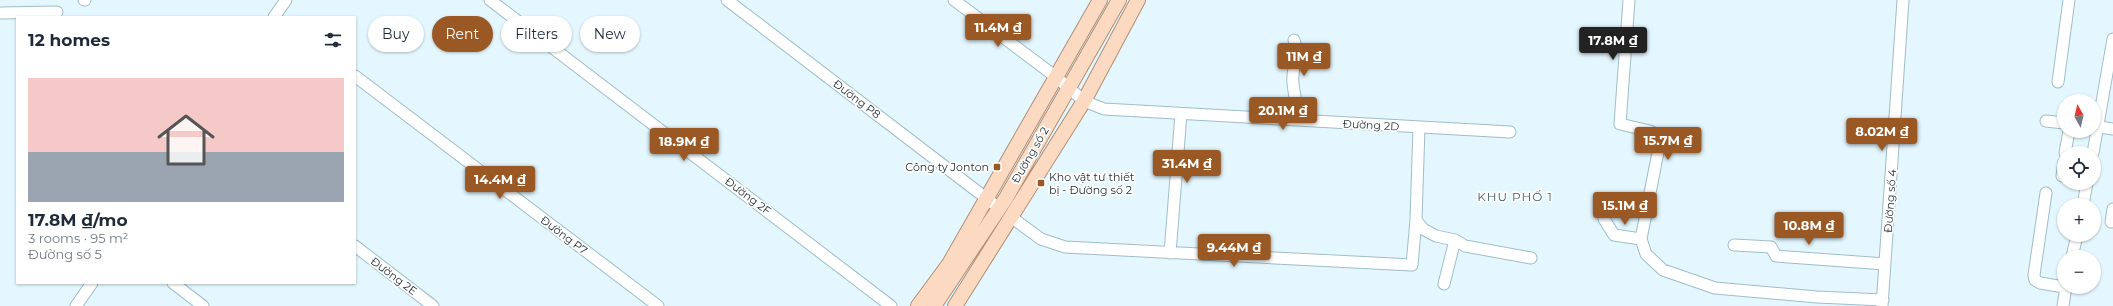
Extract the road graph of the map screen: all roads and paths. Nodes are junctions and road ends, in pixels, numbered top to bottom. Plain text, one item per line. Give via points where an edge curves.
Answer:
1 (286, 0) edge
2 (490, 0) edge
3 (727, 0) edge
4 (954, 0) edge
5 (1100, 0) edge
6 (1119, 0) edge
7 (1138, 0) edge
8 (1628, 0) edge
9 (1903, 0) edge
10 (2069, 0) edge
11 (57, 12) dead end
12 (0, 13) edge
13 (276, 16) edge
14 (2113, 39) edge
15 (1294, 40) dead end
16 (356, 77) edge
17 (1056, 77) junction
18 (2058, 82) dead end
19 (1069, 89) junction
20 (2101, 100) edge
21 (1084, 101) junction
22 (1182, 114) junction
23 (1299, 120) junction
24 (2046, 121) dead end
25 (2057, 122) edge
26 (1419, 127) junction
27 (2101, 127) edge
28 (2113, 130) edge
29 (1510, 132) dead end
30 (2046, 193) dead end
31 (987, 198) junction
32 (999, 208) junction
33 (2113, 209) edge
34 (1011, 217) junction
35 (1604, 219) dead end
36 (1416, 220) junction
37 (2110, 222) dead end
38 (1641, 239) junction
39 (1454, 240) junction
40 (1734, 245) dead end
41 (356, 247) edge
42 (1170, 253) junction
43 (1531, 258) dead end
44 (1885, 264) junction
45 (91, 284) edge
46 (174, 284) edge
47 (1444, 284) dead end
48 (2057, 286) edge
49 (2064, 294) edge
50 (1882, 303) edge
51 (76, 306) edge
52 (203, 306) edge
53 (433, 306) edge
54 (658, 306) edge
55 (891, 306) edge
56 (918, 306) edge
57 (934, 306) edge
58 (955, 306) edge
59 (2062, 306) edge

1 - 13 street
2 - 55 street, Đường 2F
3 - 31 street, Đường P8
4 - 17 street, Đường 2D
5 - 17 main road, Đường số 2
6 - 19 main road, Đường số 2
7 - 21 main road, Đường số 2
8 - 38 street via 1620,124 1650,131 1661,137
9 - 44 street, Đường số 4
10 - 18 street
11 - 12 street
14 - 20 street
15 - 23 street via 1298,53 1293,71 1293,84
16 - 54 street, Đường P7
17 - 19 street, Đường 2D
17 - 31 main road, Đường số 2
19 - 21 street, Đường 2D
19 - 32 main road, Đường số 2
21 - 22 street, Đường 2D via 1104,109
21 - 34 main road, Đường số 2
22 - 23 street, Đường 2D
22 - 42 street
23 - 26 street, Đường 2D
24 - 25 street
26 - 29 street, Đường 2D
26 - 36 street
27 - 28 street
30 - 48 street via 2034,275 2040,283
31 - 32 street, Đường P8
31 - 56 main road, Đường số 2 via 949,264
32 - 57 main road, Đường số 2
33 - 37 street
34 - 42 street via 1042,240 1065,247
34 - 58 main road, Đường số 2
35 - 38 street via 1614,235
36 - 39 street via 1423,229 1436,236
36 - 42 street via 1412,265
38 - 50 street via 1646,254 1663,270 1715,288
39 - 43 street via 1465,246
39 - 47 street
40 - 44 street via 1771,247 1776,256
41 - 53 street, Đường 2E
44 - 50 street, Đường số 4
45 - 51 street
46 - 52 street
49 - 59 street

